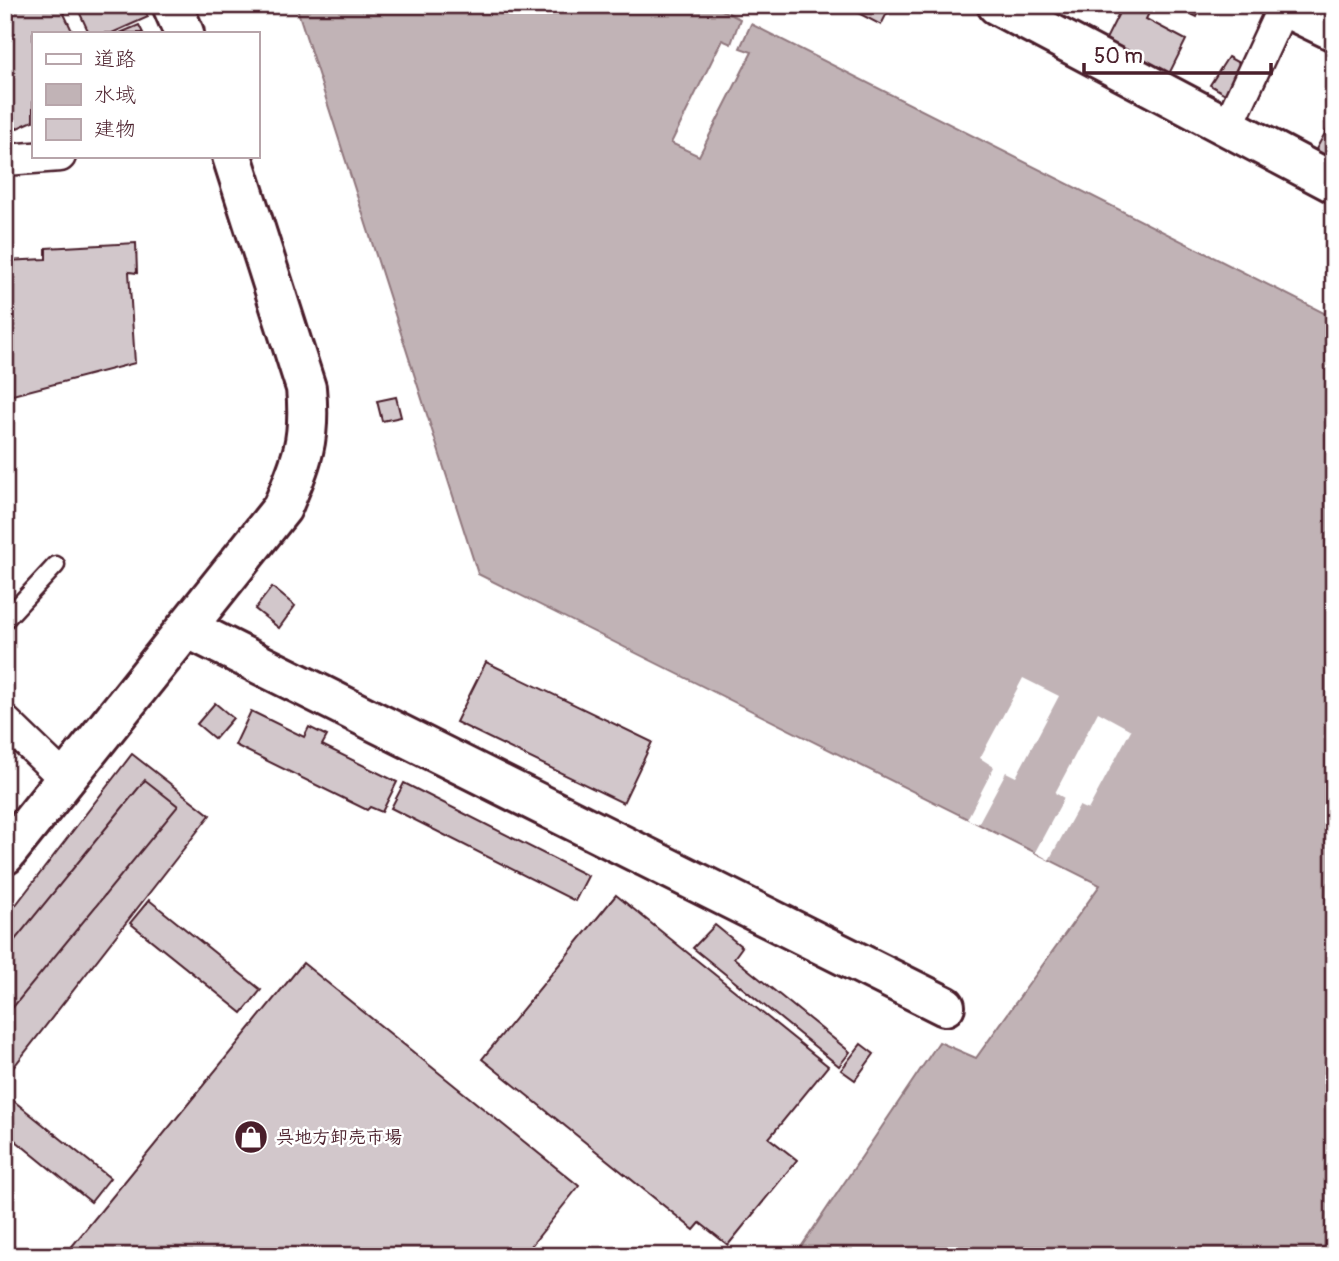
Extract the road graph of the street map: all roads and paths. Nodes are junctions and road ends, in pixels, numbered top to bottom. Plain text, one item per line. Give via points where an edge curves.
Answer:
1 (172, 5) edge
2 (1000, 6) edge
3 (1283, 6) edge
4 (1334, 31) edge
5 (184, 32) edge
6 (1227, 128) junction
7 (32, 158) edge
8 (233, 158) edge
9 (5, 160) edge
10 (1334, 183) edge
11 (57, 565) dead end
12 (5, 620) edge
13 (187, 628) junction
14 (5, 721) edge
15 (66, 780) junction
16 (5, 855) edge
17 (944, 1006) dead end

1 - 5 main road
2 - 6 main road
3 - 4 main road
3 - 6 street
6 - 10 main road
7 - 9 street
8 - 13 main road via 306,388 309,424 302,461 282,508
11 - 12 lane
13 - 15 main road
13 - 17 main road
14 - 15 street
15 - 16 main road

